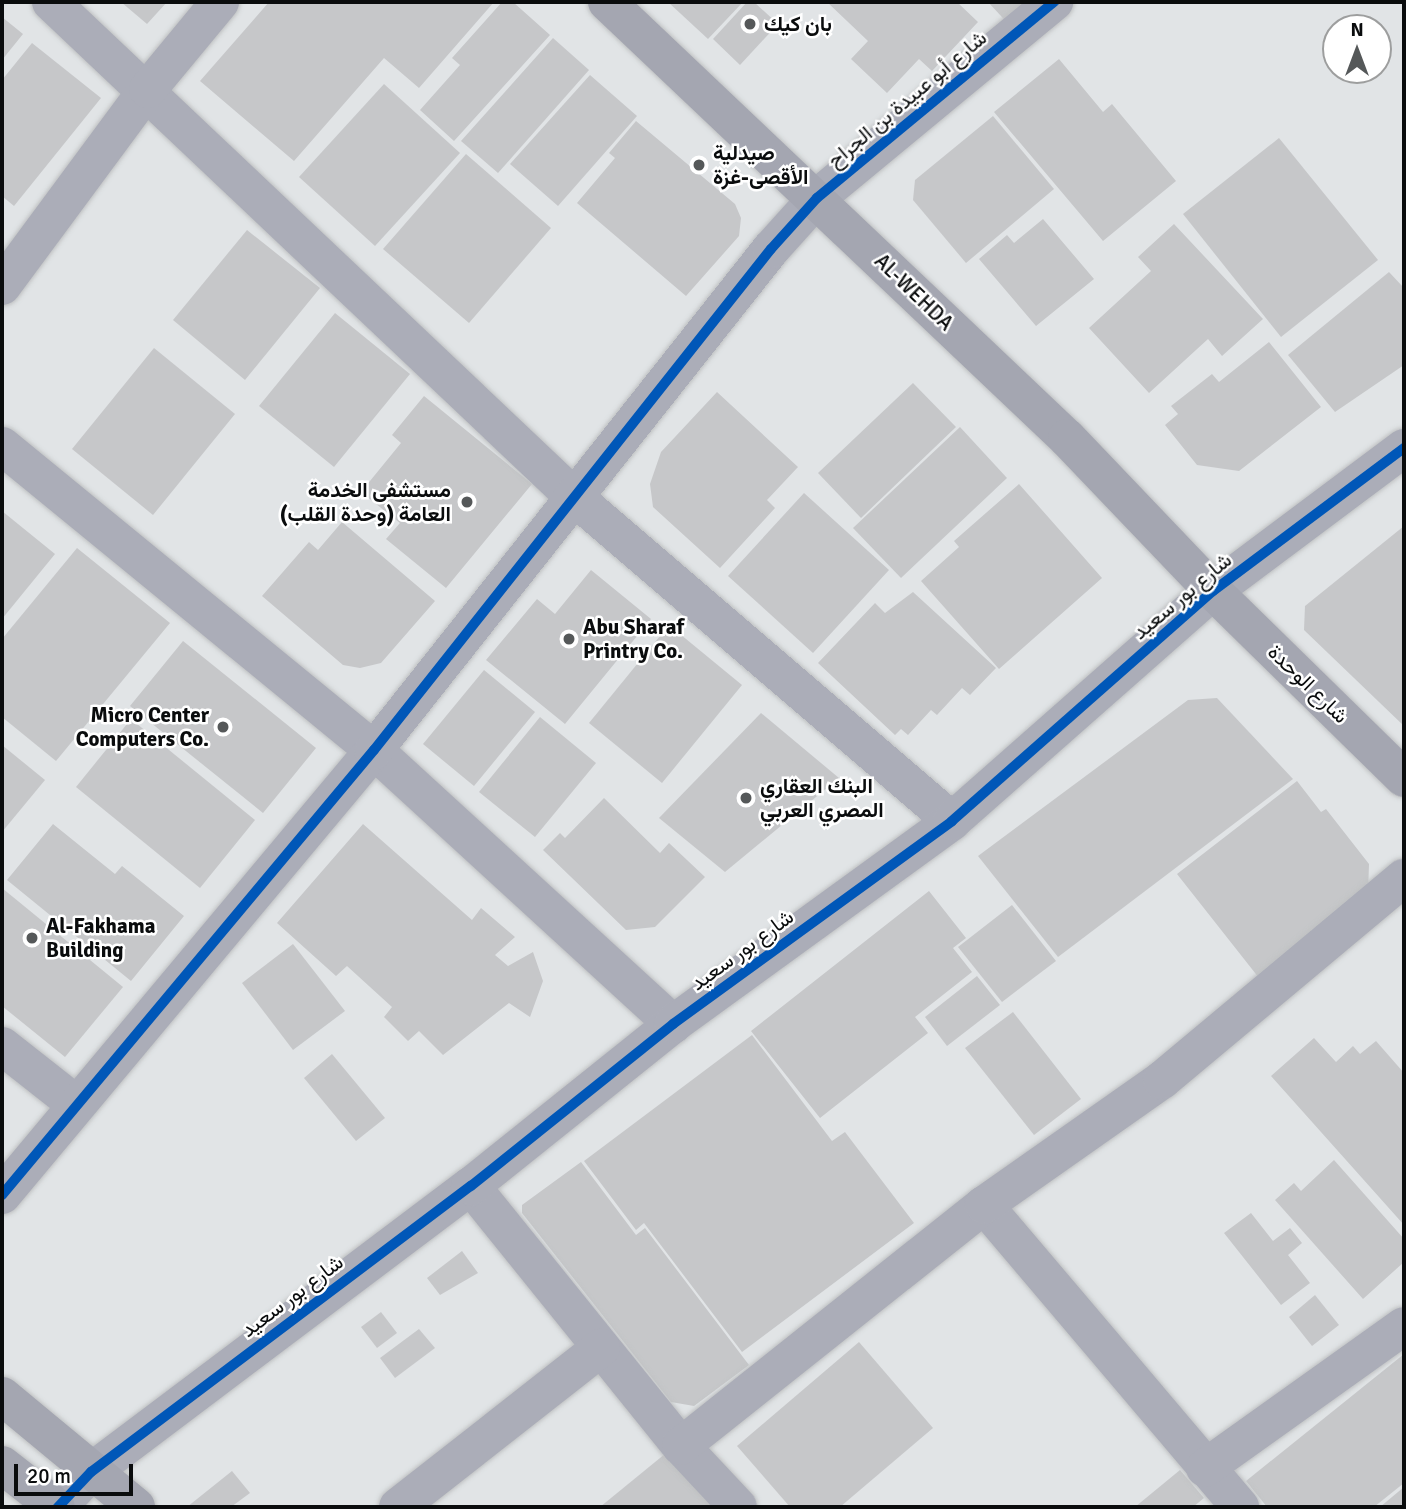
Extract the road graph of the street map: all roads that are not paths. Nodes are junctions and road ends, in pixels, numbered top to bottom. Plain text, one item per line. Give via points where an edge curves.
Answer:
1 (51, 2) edge
2 (220, 2) edge
3 (607, 2) edge
4 (1054, 2) edge
5 (148, 89) junction
6 (817, 198) junction
7 (2, 286) edge
8 (2, 446) edge
9 (1404, 448) edge
10 (573, 496) junction
11 (1213, 591) junction
12 (374, 750) junction
13 (1404, 778) edge
14 (952, 821) junction
15 (1404, 878) edge
16 (673, 1024) junction
17 (2, 1046) edge
18 (77, 1105) junction
19 (471, 1186) junction
20 (2, 1195) edge
21 (984, 1205) junction
22 (1404, 1326) edge
23 (601, 1348) junction
24 (2, 1396) edge
25 (681, 1446) junction
26 (2, 1465) edge
27 (1205, 1468) junction
28 (91, 1472) junction
29 (57, 1507) edge
30 (136, 1507) edge
31 (397, 1507) edge
32 (738, 1507) edge
33 (1240, 1507) edge

1 - 5 street
2 - 5 street
3 - 6 main road, AL-WEHDA
4 - 6 street, شارع أبو عبيدة بن الجراح
5 - 7 street
5 - 10 street
6 - 10 street, شارع أبو عبيدة بن الجراح
6 - 11 main road, AL-WEHDA via 1067,438
8 - 12 street
9 - 11 street, شارع بور سعيد
10 - 12 street, شارع أبو عبيدة بن الجراح
10 - 14 street
11 - 13 main road, شارع الوحدة
11 - 14 street, شارع بور سعيد
12 - 16 street
12 - 18 street, شارع أبو عبيدة بن الجراح
14 - 16 street, شارع بور سعيد
15 - 21 street via 1162,1080
16 - 19 street, شارع بور سعيد
17 - 18 street
18 - 20 street, شارع أبو عبيدة بن الجراح
19 - 23 street
19 - 28 street, شارع بور سعيد
21 - 25 street
21 - 27 street
22 - 27 street
23 - 25 street
23 - 31 street
24 - 28 main road
25 - 32 street
26 - 29 main road
27 - 33 street
28 - 29 street, شارع بور سعيد
28 - 30 main road

